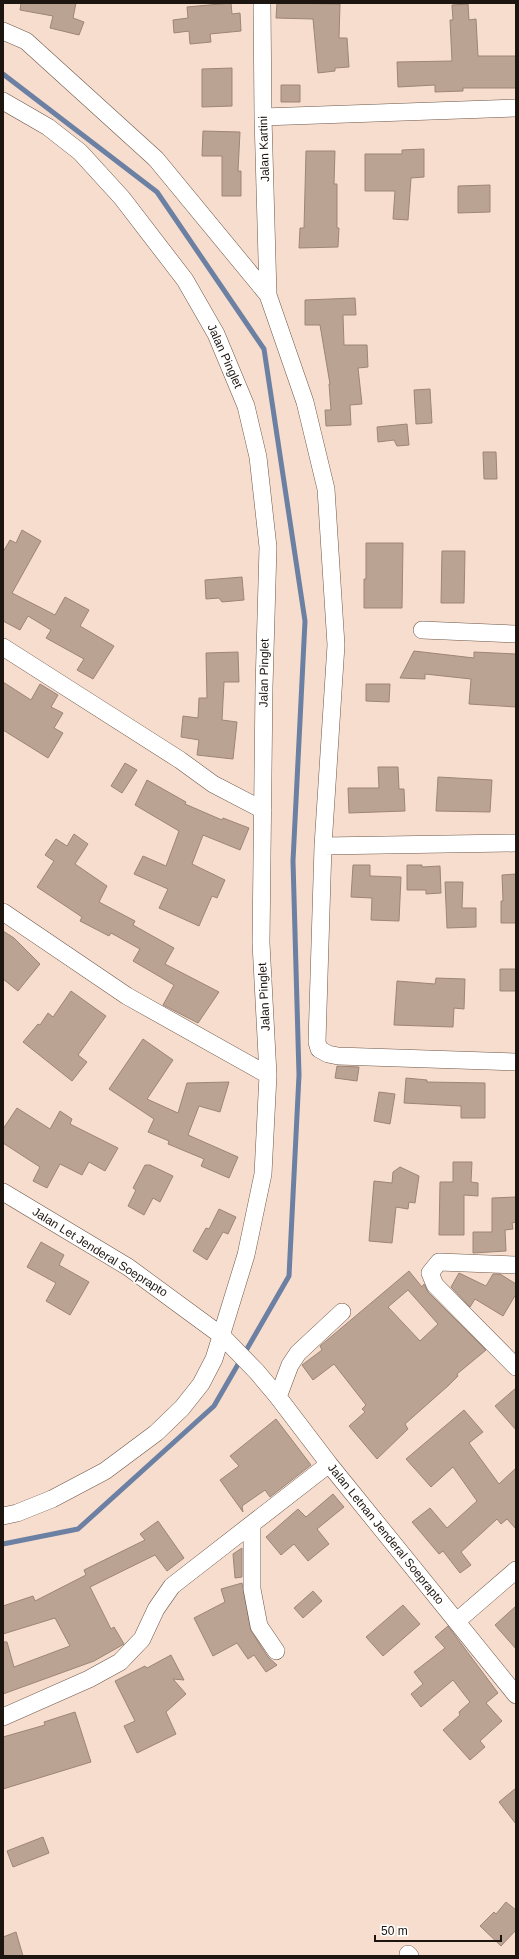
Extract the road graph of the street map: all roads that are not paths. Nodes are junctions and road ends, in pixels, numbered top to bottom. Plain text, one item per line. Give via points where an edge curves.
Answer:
1 (262, 3) edge
2 (3, 31) edge
3 (3, 101) edge
4 (516, 108) edge
5 (263, 117) junction
6 (268, 295) junction
7 (422, 630) dead end
8 (516, 634) edge
9 (3, 647) edge
10 (263, 810) junction
11 (516, 843) edge
12 (323, 846) junction
13 (3, 912) edge
14 (516, 1062) edge
15 (268, 1075) junction
16 (3, 1192) edge
17 (516, 1265) edge
18 (342, 1312) dead end
19 (227, 1341) junction
20 (516, 1367) edge
21 (257, 1372) joint
22 (278, 1397) junction
23 (329, 1464) junction
24 (3, 1516) edge
25 (252, 1524) junction
26 (516, 1570) edge
27 (456, 1621) junction
28 (276, 1651) dead end
29 (516, 1695) edge
30 (3, 1717) edge

1 - 5 street, Jalan Kartini
2 - 6 street via 26,42 156,159
3 - 10 street, Jalan Pinglet via 48,127 80,152 122,198 185,280 216,334 246,406 258,457 268,547
4 - 5 street
5 - 6 street, Jalan Kartini
6 - 12 street via 306,402 326,489 336,645
7 - 8 street
9 - 10 street via 180,760 213,784
10 - 15 street, Jalan Pinglet via 261,943
11 - 12 street
12 - 14 street via 317,1042 320,1049 338,1056
13 - 15 street via 127,996
15 - 19 street, Jalan Pinglet via 263,1174
16 - 19 street, Jalan Let Jenderal Soeprapto via 128,1267
17 - 20 street via 439,1262 430,1273 435,1285
18 - 22 street via 298,1353 290,1365
19 - 21 street, Jalan Let Jenderal Soeprapto
19 - 24 street, Jalan Pinglet via 201,1384 182,1408 156,1433 105,1470 72,1488 45,1502
21 - 22 street, Jalan Letnan Jenderal Soeprapto
22 - 23 street, Jalan Letnan Jenderal Soeprapto
23 - 25 street
23 - 27 street, Jalan Letnan Jenderal Soeprapto
25 - 28 street via 252,1589 259,1626
25 - 30 street via 172,1586 160,1603 142,1639 120,1662 89,1680
26 - 27 street
27 - 29 street, Jalan Letnan Jenderal Soeprapto

